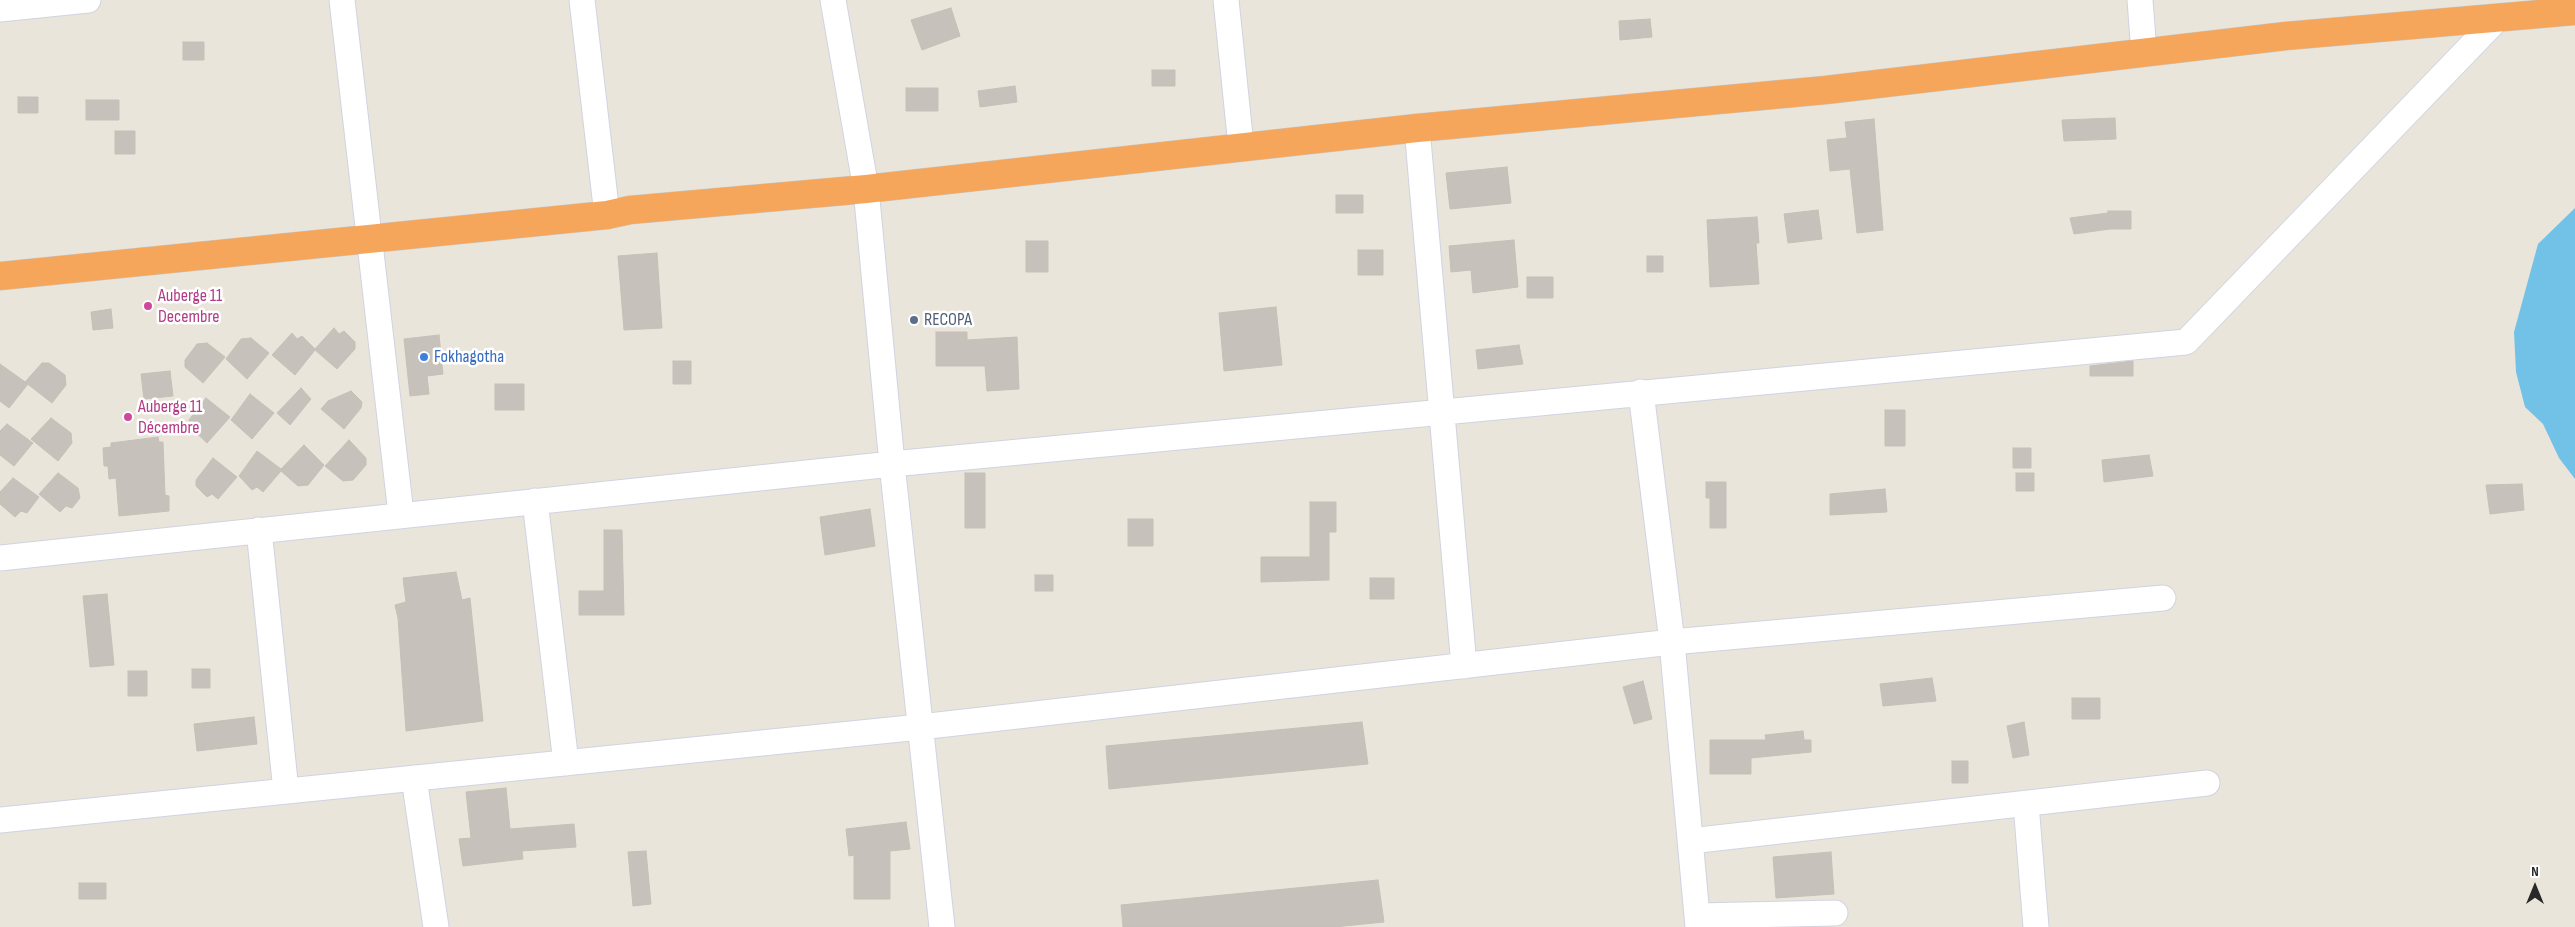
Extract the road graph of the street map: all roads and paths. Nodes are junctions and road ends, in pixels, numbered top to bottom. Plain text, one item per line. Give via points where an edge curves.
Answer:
1 (88, 0) edge
2 (342, 0) edge
3 (582, 0) edge
4 (833, 0) edge
5 (1226, 0) edge
6 (2140, 0) edge
7 (0, 9) edge
8 (2575, 11) edge
9 (2498, 18) junction
10 (2144, 53) junction
11 (1417, 128) junction
12 (1241, 146) junction
13 (866, 189) junction
14 (607, 216) junction
15 (369, 239) junction
16 (0, 276) edge
17 (1641, 392) junction
18 (1443, 410) junction
19 (892, 464) junction
20 (534, 501) junction
21 (402, 514) junction
22 (259, 530) junction
23 (0, 558) edge
24 (2163, 598) dead end
25 (1672, 642) junction
26 (1464, 666) junction
27 (920, 727) junction
28 (566, 763) junction
29 (414, 778) junction
30 (2207, 783) dead end
31 (286, 791) junction
32 (2026, 804) junction
33 (0, 820) edge
34 (1690, 841) junction
35 (1835, 913) dead end
36 (1766, 921) edge
37 (1698, 922) edge
38 (436, 927) edge
39 (942, 927) edge
40 (2036, 927) edge

1 - 7 street
2 - 15 street
3 - 14 street
4 - 13 street
5 - 12 street
6 - 10 street
8 - 9 highway
9 - 10 highway via 2286,36
9 - 17 street via 2186,342
10 - 11 highway via 1826,90
11 - 12 highway
11 - 18 street
12 - 13 highway
13 - 14 highway via 630,210
13 - 19 street
14 - 15 highway
15 - 16 highway
15 - 21 street
17 - 18 street
17 - 25 street
18 - 19 street
18 - 26 street
19 - 20 street
19 - 27 street
20 - 21 street
20 - 28 street
21 - 22 street
22 - 23 street
22 - 31 street
24 - 25 street
25 - 26 street
25 - 34 street
26 - 27 street
27 - 28 street
27 - 39 street
28 - 29 street
29 - 31 street
29 - 38 street
30 - 32 street
31 - 33 street
32 - 34 street
32 - 40 street
34 - 37 street
35 - 36 street
36 - 37 street

